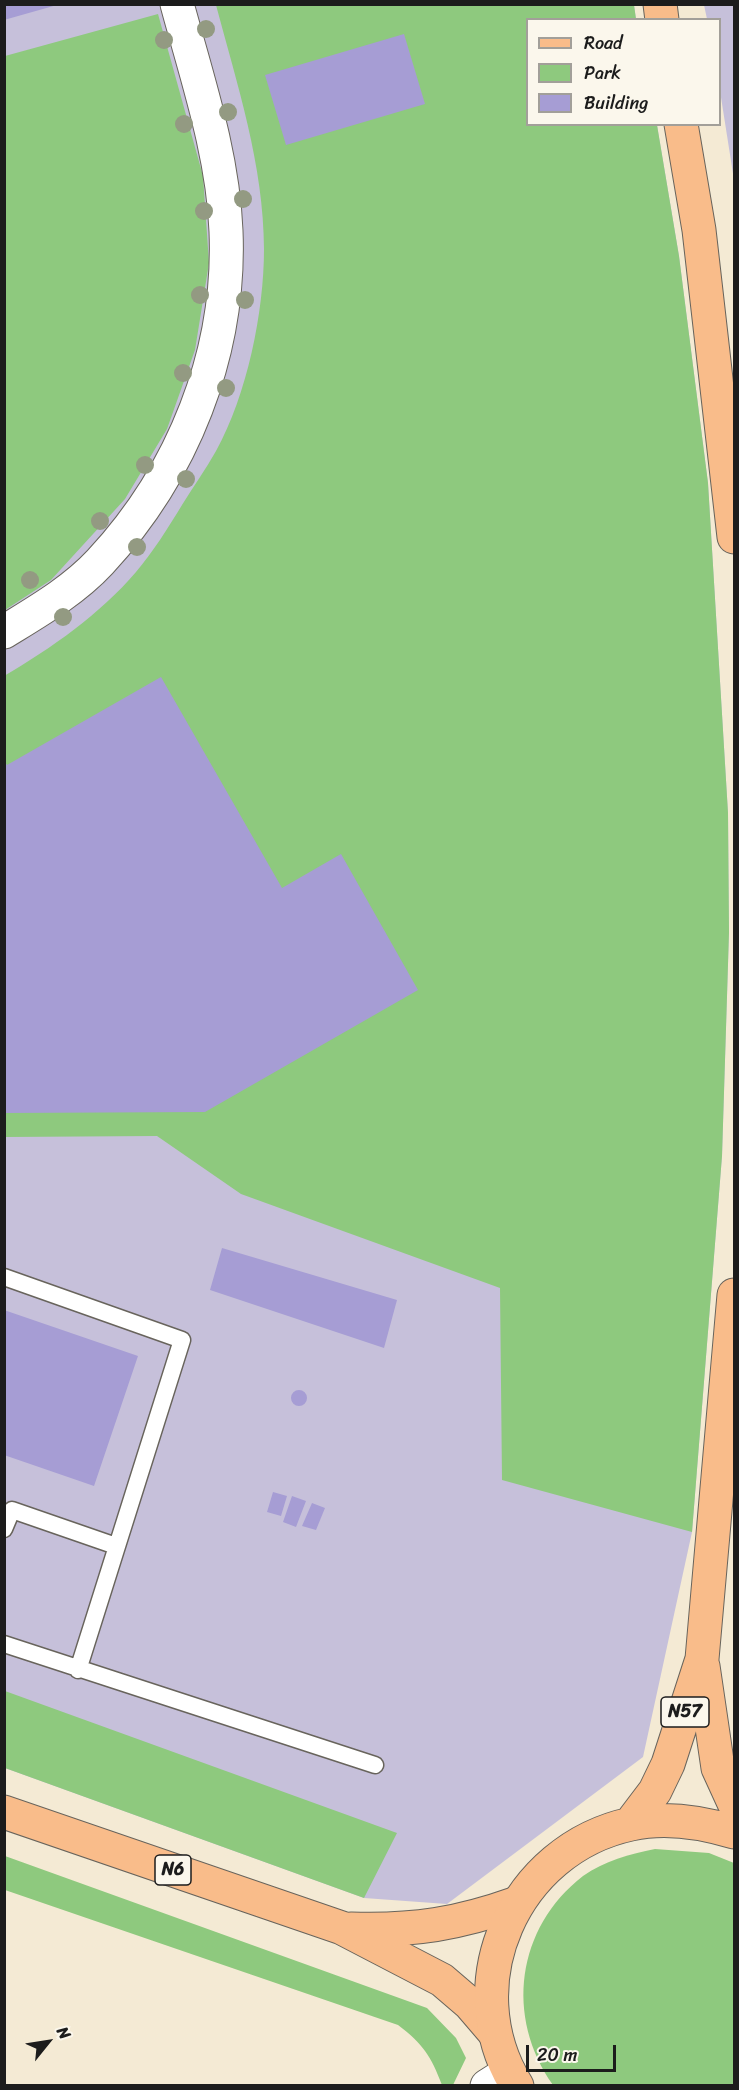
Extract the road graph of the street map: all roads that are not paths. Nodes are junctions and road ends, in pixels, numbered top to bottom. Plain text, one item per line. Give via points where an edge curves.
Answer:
1 (177, 4) edge
2 (681, 126) edge
3 (735, 537) edge
4 (4, 632) edge
5 (4, 1277) edge
6 (735, 1295) edge
7 (4, 1529) edge
8 (116, 1546) junction
9 (4, 1644) edge
10 (702, 1659) junction
11 (78, 1670) junction
12 (375, 1766) dead end
13 (735, 1803) edge
14 (4, 1812) edge
15 (630, 1824) junction
16 (735, 1832) edge
17 (517, 1903) junction
18 (342, 1928) junction
19 (494, 2032) junction
20 (504, 2081) edge

1 - 4 street via 205,109 226,229 226,278 211,368 161,483 131,522 99,562 59,598
2 - 3 main road via 699,230
5 - 8 lane via 182,1340
6 - 10 main road, N57
7 - 8 lane via 12,1510
8 - 11 lane
9 - 11 lane
10 - 13 main road, N57 via 718,1768
10 - 15 main road, N57 via 668,1764 655,1791
11 - 12 lane
14 - 18 main road, N6
15 - 16 main road via 669,1820 706,1823
15 - 17 main road via 568,1851 531,1883
17 - 18 main road, N6 via 459,1921 402,1930
17 - 19 main road via 496,1953
18 - 19 main road, N6 via 442,1980
19 - 20 main road

